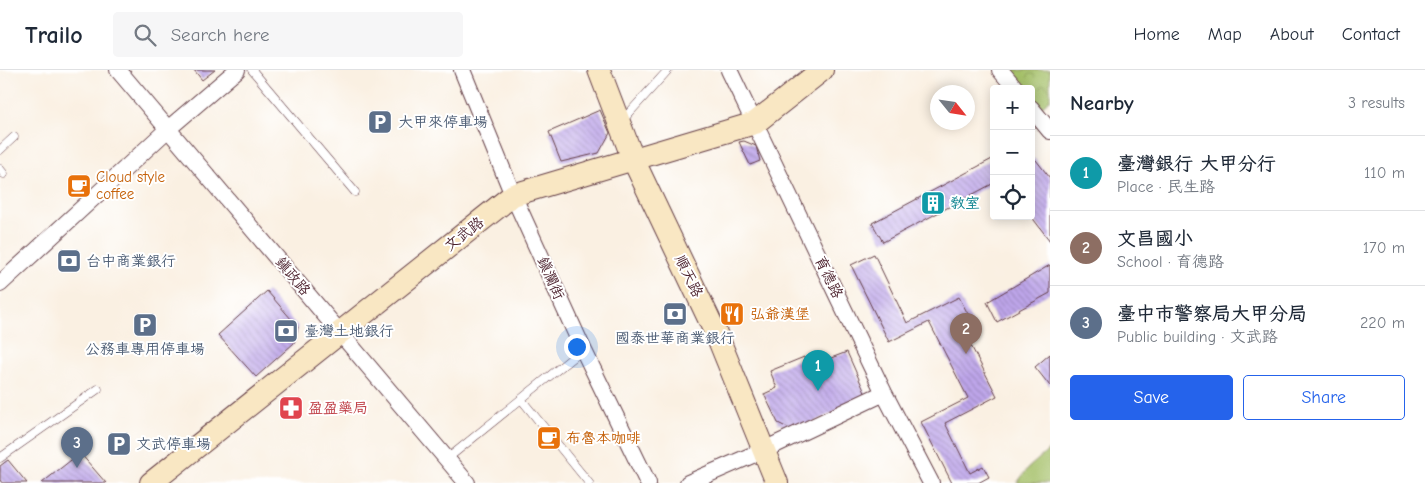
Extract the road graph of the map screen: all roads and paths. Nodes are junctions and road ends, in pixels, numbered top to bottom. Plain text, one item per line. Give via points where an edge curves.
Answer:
1 (118, 70) edge
2 (237, 70) edge
3 (252, 70) edge
4 (462, 70) edge
5 (599, 70) edge
6 (668, 70) edge
7 (729, 70) edge
8 (822, 70) edge
9 (1000, 70) edge
10 (1013, 85) edge
11 (755, 123) junction
12 (620, 124) junction
13 (168, 129) junction
14 (14, 137) dead end
15 (0, 150) edge
16 (633, 159) junction
17 (355, 192) dead end
18 (513, 195) junction
19 (0, 284) edge
20 (340, 332) junction
21 (583, 349) junction
22 (98, 389) dead end
23 (884, 393) junction
24 (521, 399) junction
25 (764, 450) junction
26 (0, 458) edge
27 (447, 459) junction
28 (160, 480) edge
29 (467, 483) edge
30 (589, 483) edge
31 (648, 483) edge
32 (688, 483) edge
33 (777, 483) edge
34 (931, 483) edge

1 - 13 street, 鎮政路
2 - 13 street
3 - 17 lane
4 - 18 street, 鎮瀾街
5 - 12 main road, 順天路
6 - 12 lane
7 - 11 street, 育德路
8 - 11 main road, 文武路
9 - 10 street
11 - 16 main road, 文武路
11 - 23 street, 育德路
12 - 16 main road, 順天路
13 - 19 street
13 - 20 street, 鎮政路
14 - 15 lane
16 - 18 main road, 文武路
16 - 25 main road, 順天路 via 719,340
18 - 20 main road, 文武路
18 - 21 street, 鎮瀾街
20 - 27 street, 鎮政路
20 - 28 main road, 文武路
21 - 24 lane
21 - 31 street, 鎮瀾街
22 - 26 lane
23 - 25 street
23 - 34 street, 育德路
24 - 27 lane
24 - 30 lane
25 - 32 street
25 - 33 main road, 順天路
27 - 29 street, 鎮政路

